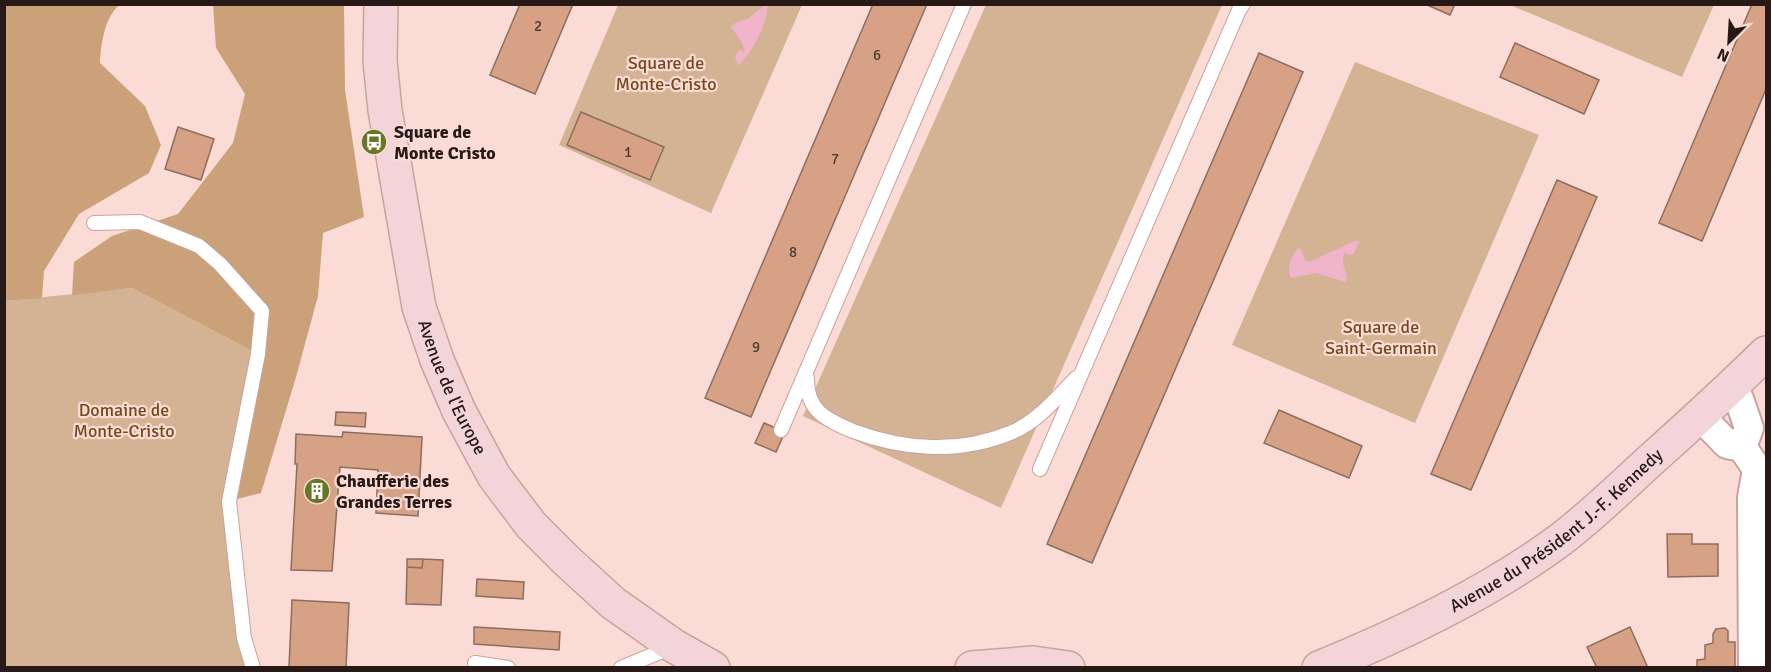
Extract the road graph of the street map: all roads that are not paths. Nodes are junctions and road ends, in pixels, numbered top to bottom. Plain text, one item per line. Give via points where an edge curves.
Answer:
1 (381, 4) edge
2 (964, 4) edge
3 (1243, 4) edge
4 (93, 223) dead end
5 (1767, 353) edge
6 (807, 372) junction
7 (1082, 372) junction
8 (1729, 390) junction
9 (1700, 416) junction
10 (781, 430) dead end
11 (1755, 461) edge
12 (1041, 469) dead end
13 (674, 646) junction
14 (475, 663) dead end
15 (987, 667) edge
16 (253, 668) edge
17 (508, 668) edge
18 (621, 668) edge
19 (713, 668) edge
20 (1068, 668) edge
21 (1319, 668) edge
22 (1753, 668) edge

1 - 13 street, Avenue de l'Europe via 380,61 385,110 419,307 459,411 494,476 531,525 613,603
2 - 6 lane
3 - 7 lane
4 - 16 lane via 140,222 199,246 262,311 258,354 229,501 244,638
5 - 8 street, Avenue du Président J.-F. Kennedy
6 - 7 lane via 807,393 830,422 899,445 954,447 1011,433 1034,419
6 - 10 lane
7 - 12 lane
8 - 9 street, Avenue du Président J.-F. Kennedy
8 - 11 street via 1739,399
9 - 11 street via 1727,444
9 - 21 street, Avenue du Président J.-F. Kennedy via 1560,540 1442,611
11 - 22 street
13 - 18 lane
13 - 19 street, Avenue de l'Europe
14 - 17 lane
15 - 20 street via 1033,663

